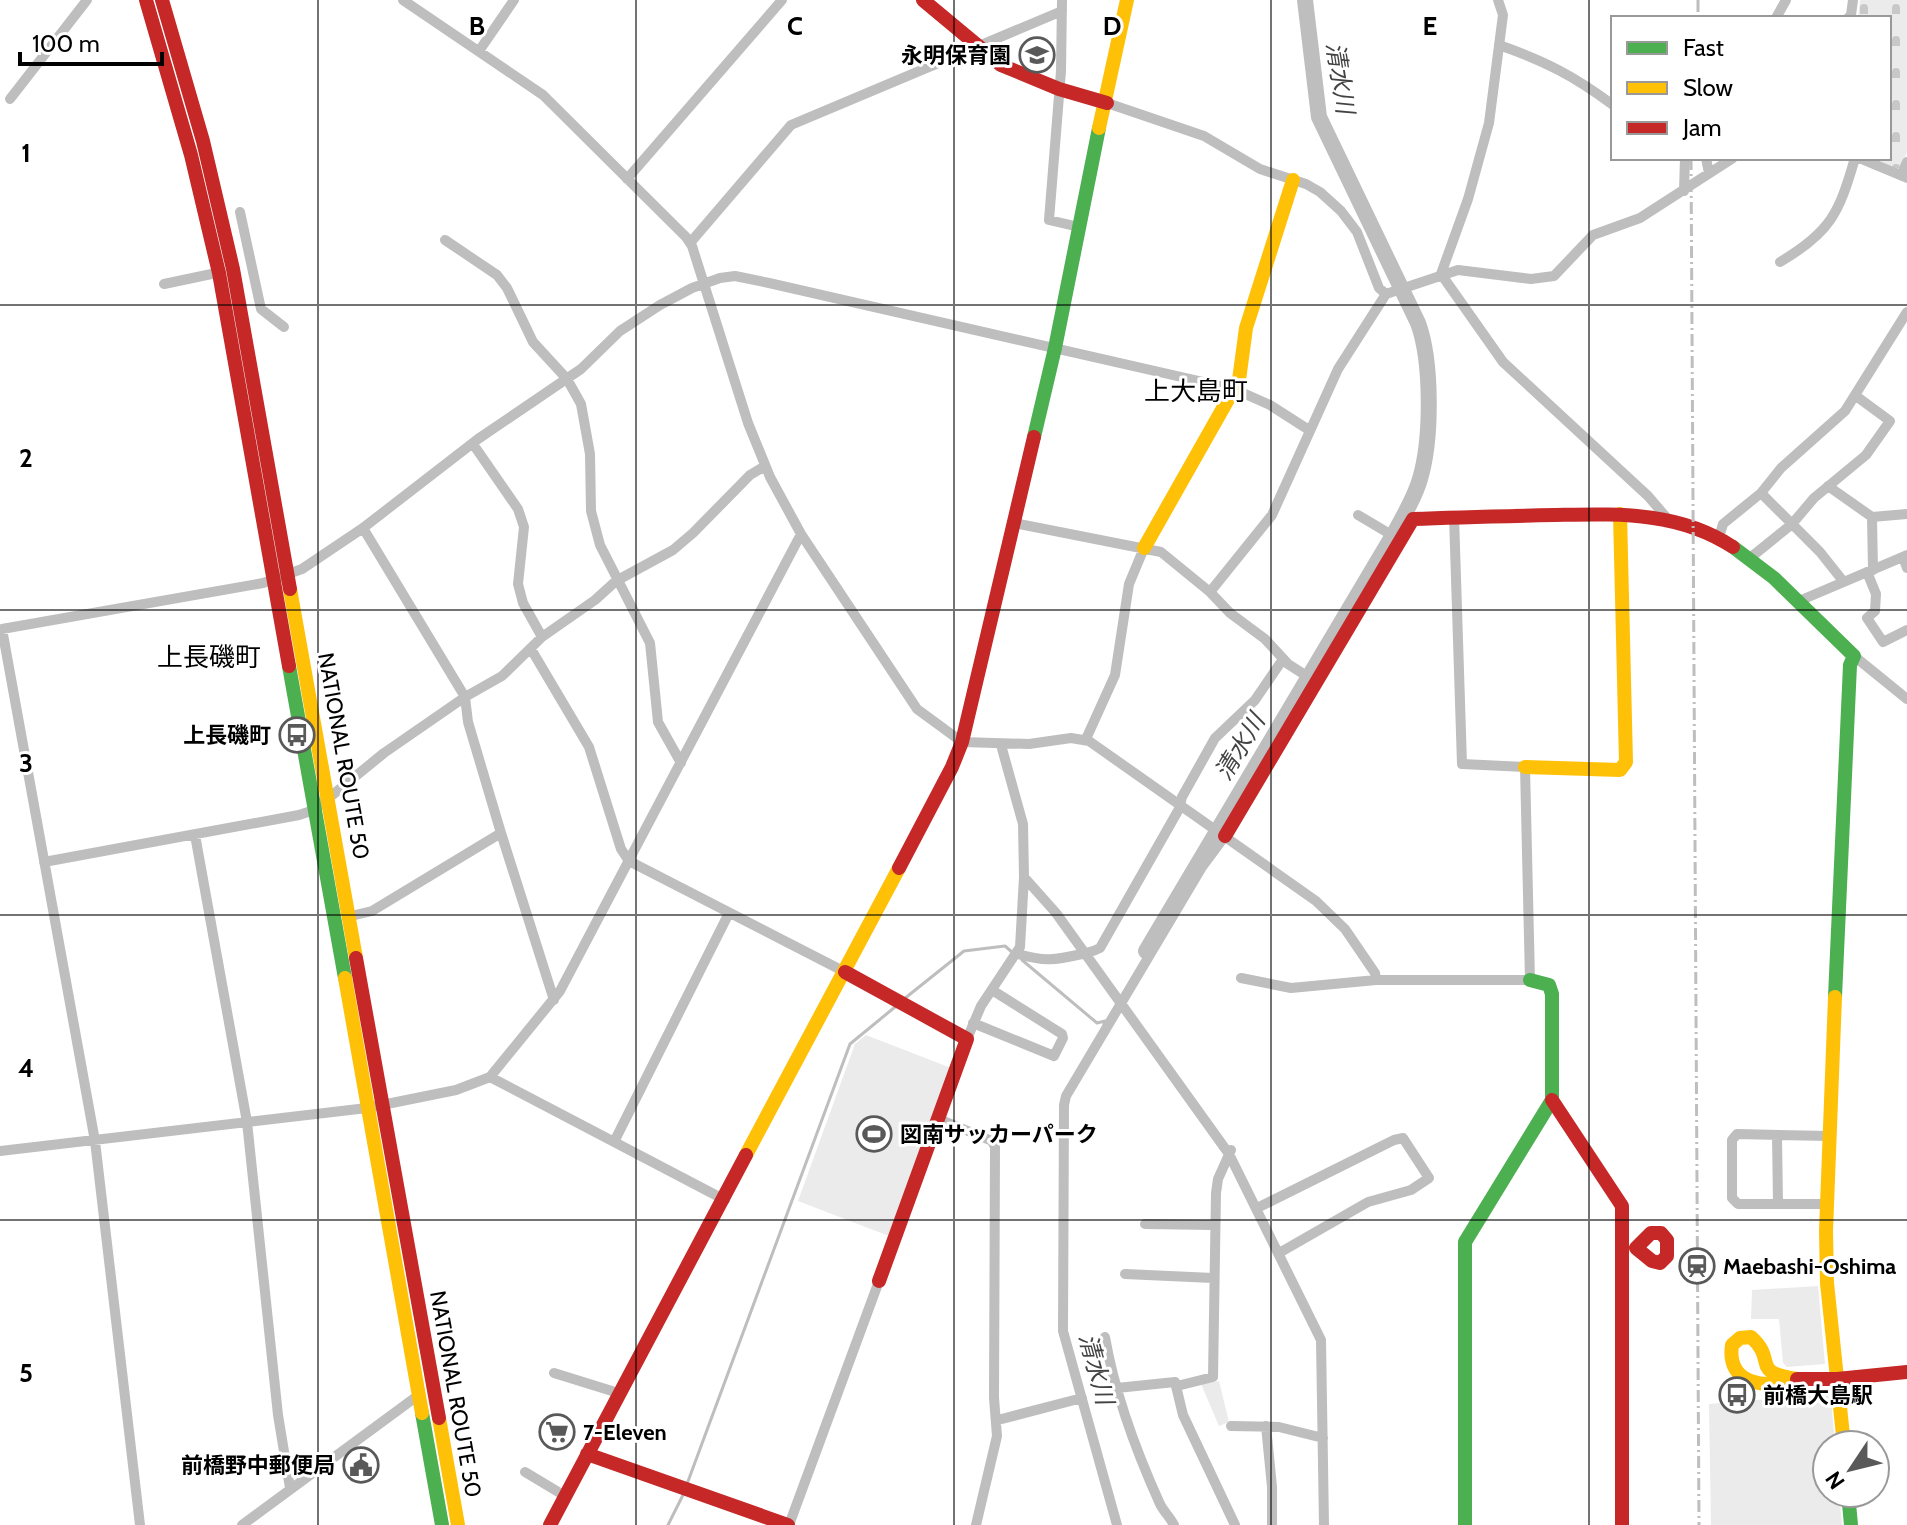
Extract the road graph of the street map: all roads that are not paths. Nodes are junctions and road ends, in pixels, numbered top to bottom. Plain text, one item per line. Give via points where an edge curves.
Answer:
1 (87, 0) edge
2 (146, 0) edge
3 (162, 0) edge
4 (403, 0) edge
5 (514, 0) edge
6 (782, 0) edge
7 (923, 0) edge
8 (1127, 0) edge
9 (1498, 0) edge
10 (1062, 5) edge
11 (978, 45) junction
12 (1499, 45) junction
13 (479, 51) junction
14 (1059, 89) junction
15 (10, 99) dead end
16 (1105, 102) junction
17 (1611, 104) edge
18 (1685, 160) edge
19 (1706, 160) edge
20 (1730, 160) edge
21 (1856, 160) edge
22 (1862, 160) edge
23 (1907, 162) edge
24 (1709, 173) junction
25 (1904, 177) edge
26 (627, 179) junction
27 (1293, 180) junction
28 (1684, 191) junction
29 (240, 212) dead end
30 (1079, 227) junction
31 (445, 240) dead end
32 (690, 243) junction
33 (1780, 262) dead end
34 (250, 266) junction
35 (226, 271) junction
36 (1441, 274) junction
37 (705, 283) junction
38 (164, 284) dead end
39 (1386, 294) junction
40 (1907, 312) edge
41 (284, 327) dead end
42 (1055, 348) junction
43 (567, 379) junction
44 (1234, 389) junction
45 (1856, 396) junction
46 (1309, 430) junction
47 (473, 444) junction
48 (765, 466) junction
49 (1828, 486) junction
50 (1761, 493) junction
51 (1620, 514) junction
52 (1907, 514) edge
53 (1358, 515) dead end
54 (1454, 516) junction
55 (1666, 517) junction
56 (1872, 517) junction
57 (1014, 523) junction
58 (1792, 524) junction
59 (363, 528) junction
60 (801, 534) junction
61 (1395, 537) junction
62 (1719, 537) junction
63 (1144, 548) junction
64 (1750, 558) junction
65 (1906, 560) edge
66 (1870, 571) junction
67 (282, 577) junction
68 (616, 581) junction
69 (1843, 581) junction
70 (1210, 592) junction
71 (1799, 601) junction
72 (1907, 630) edge
73 (542, 637) junction
74 (531, 649) junction
75 (1854, 656) junction
76 (1283, 659) junction
77 (1311, 679) junction
78 (465, 697) junction
79 (1907, 699) edge
80 (1086, 739) junction
81 (962, 742) junction
82 (1001, 745) junction
83 (681, 763) junction
84 (1525, 767) junction
85 (328, 800) junction
86 (1180, 804) junction
87 (314, 810) junction
88 (501, 833) junction
89 (1221, 833) junction
90 (195, 835) junction
91 (629, 861) junction
92 (44, 862) junction
93 (1024, 877) junction
94 (729, 913) junction
95 (351, 916) junction
96 (1084, 953) junction
97 (1018, 954) junction
98 (845, 972) junction
99 (1241, 978) dead end
100 (1376, 980) junction
101 (1530, 980) junction
102 (992, 990) junction
103 (554, 1000) junction
104 (1120, 1001) junction
105 (973, 1023) junction
106 (967, 1039) junction
107 (490, 1077) junction
108 (1552, 1100) junction
109 (382, 1105) junction
110 (367, 1108) junction
111 (939, 1119) junction
112 (247, 1122) junction
113 (1777, 1135) junction
114 (1829, 1136) junction
115 (95, 1141) junction
116 (614, 1142) junction
117 (0, 1151) edge
118 (1230, 1151) junction
119 (725, 1199) junction
120 (1778, 1204) junction
121 (1827, 1204) junction
122 (1257, 1208) junction
123 (1145, 1224) dead end
124 (1214, 1225) junction
125 (1279, 1253) junction
126 (1125, 1274) dead end
127 (1213, 1278) junction
128 (879, 1281) joint
129 (1105, 1337) dead end
130 (1907, 1372) edge
131 (554, 1373) dead end
132 (1797, 1379) junction
133 (1837, 1379) junction
134 (1177, 1386) junction
135 (432, 1387) junction
136 (1117, 1388) junction
137 (418, 1395) junction
138 (619, 1396) junction
139 (1082, 1398) junction
140 (998, 1420) junction
141 (1231, 1426) dead end
142 (1266, 1426) junction
143 (1842, 1429) edge
144 (1323, 1438) junction
145 (587, 1454) junction
146 (525, 1472) dead end
147 (290, 1488) junction
148 (565, 1496) junction
149 (140, 1525) edge
150 (242, 1525) edge
151 (442, 1525) edge
152 (458, 1525) edge
153 (550, 1525) edge
154 (788, 1525) edge
155 (976, 1525) edge
156 (1117, 1525) edge
157 (1174, 1525) edge
158 (1235, 1525) edge
159 (1272, 1525) edge
160 (1324, 1525) edge
161 (1465, 1525) edge
162 (1622, 1525) edge

1 - 15 street
2 - 35 main road, NATIONAL ROUTE 50
3 - 35 main road, NATIONAL ROUTE 50 via 203,141
4 - 13 street
5 - 13 street
6 - 26 street
7 - 11 main road
8 - 16 main road
9 - 12 street via 1503,15
10 - 11 street
10 - 14 street
11 - 14 main road via 1001,65
11 - 32 street via 791,125
12 - 17 street via 1575,77
12 - 36 street via 1489,123
13 - 26 street via 543,95
14 - 16 main road
14 - 30 street via 1049,220
16 - 27 street via 1204,136 1260,169
16 - 30 main road
18 - 28 street
19 - 24 street
20 - 24 street
21 - 33 street via 1828,224 1809,245
22 - 25 street
23 - 25 street
24 - 28 street
26 - 32 street
27 - 39 street via 1320,192 1346,217
27 - 44 main road via 1246,328 1242,370
28 - 36 street via 1640,218 1593,235 1554,276 1531,279 1458,270
29 - 34 street
30 - 42 main road
31 - 43 street via 497,275 533,342
32 - 37 street
34 - 35 street
34 - 41 street via 261,309
35 - 38 street
35 - 67 main road, NATIONAL ROUTE 50
36 - 39 street
36 - 55 street via 1503,362
37 - 42 street via 735,276
37 - 43 street via 620,331
37 - 48 street
39 - 46 street via 1343,360
40 - 45 street
42 - 44 street
42 - 57 main road
43 - 47 street
43 - 68 street via 581,404 590,454 591,511
44 - 46 street
44 - 63 main road
45 - 49 street via 1890,421 1866,455
45 - 50 street
46 - 70 street via 1268,521
47 - 59 street
47 - 73 street via 518,509 524,527 518,584
48 - 60 street
48 - 68 street via 673,550
49 - 56 street
49 - 58 street
50 - 58 street
50 - 62 street via 1723,524
51 - 54 main road
51 - 55 main road
51 - 84 main road via 1626,762 1620,770
52 - 56 street
53 - 61 street
54 - 61 main road via 1413,519
54 - 84 street via 1462,764
55 - 62 main road
56 - 66 street
57 - 63 street
57 - 81 main road
58 - 64 street
58 - 69 street
59 - 67 street
59 - 78 street
60 - 81 street via 917,709
60 - 83 street
61 - 77 main road
62 - 64 main road
63 - 70 street via 1161,552
63 - 80 street via 1129,584 1115,675
64 - 71 main road
65 - 66 street
66 - 69 street
66 - 72 street via 1875,611 1867,618 1883,642
67 - 85 main road, NATIONAL ROUTE 50
67 - 87 main road, NATIONAL ROUTE 50
67 - 92 street via 2,629
68 - 73 street
68 - 83 street via 650,643 658,722
69 - 71 street
70 - 76 street
71 - 75 main road
73 - 74 street
74 - 78 street via 502,676
74 - 91 street via 589,747
75 - 79 street
75 - 114 main road via 1846,726
76 - 77 street
76 - 86 street via 1255,700 1215,738
77 - 89 main road
78 - 85 street
78 - 88 street
80 - 82 street
80 - 86 street
81 - 82 street
81 - 98 main road
82 - 93 street via 1023,824
83 - 91 street
84 - 101 street
85 - 87 street
85 - 95 main road, NATIONAL ROUTE 50
86 - 89 street
86 - 96 street via 1105,942
87 - 90 street
87 - 110 main road, NATIONAL ROUTE 50
88 - 95 street via 372,911
88 - 103 street
89 - 100 street via 1332,915
89 - 104 street
90 - 92 street
90 - 112 street
91 - 94 street
91 - 103 street
92 - 115 street
93 - 96 street
93 - 97 street
94 - 98 street
94 - 116 street
95 - 109 main road, NATIONAL ROUTE 50
96 - 97 street via 1049,961
96 - 104 street
97 - 102 street
98 - 106 main road
98 - 119 main road
99 - 100 street via 1291,988
100 - 101 street
101 - 108 main road via 1549,985 1552,994
102 - 105 street
102 - 105 street via 1062,1034 1054,1056
103 - 107 street
104 - 118 street
104 - 139 street via 1064,1105 1063,1331
105 - 106 street
106 - 111 main road
107 - 109 street via 456,1090
107 - 116 street
108 - 161 main road via 1465,1242
108 - 162 main road via 1622,1206 1629,1248 1620,1308
109 - 110 street
109 - 135 main road, NATIONAL ROUTE 50
110 - 112 street
110 - 137 main road, NATIONAL ROUTE 50
111 - 128 main road
111 - 140 street via 992,1141 995,1147
112 - 115 street
112 - 147 street
113 - 114 street
113 - 120 street
113 - 120 street via 1737,1134 1732,1140 1733,1200 1740,1205
114 - 121 main road
115 - 117 street
115 - 149 street
116 - 119 street
118 - 122 street
118 - 124 street via 1218,1179
119 - 138 main road
120 - 121 street
121 - 133 main road via 1827,1283
122 - 125 street
122 - 125 street via 1403,1138 1429,1178 1411,1190 1368,1202
123 - 124 street
124 - 127 street
125 - 144 street via 1323,1344
126 - 127 street
127 - 134 street via 1213,1377
128 - 154 street
129 - 136 street
130 - 133 main road
131 - 138 street
132 - 132 main road via 1766,1385 1744,1379 1733,1366 1732,1345 1740,1338 1755,1339 1768,1371
132 - 133 main road
133 - 143 main road
134 - 136 street via 1167,1381
134 - 158 street via 1183,1415
135 - 137 street
135 - 152 main road, NATIONAL ROUTE 50
136 - 157 street via 1138,1455
137 - 147 street
137 - 151 main road, NATIONAL ROUTE 50
138 - 145 main road
139 - 140 street
139 - 156 street
140 - 155 street
141 - 142 street
142 - 144 street
142 - 159 street
144 - 160 street
145 - 148 main road
145 - 154 main road
146 - 148 street
147 - 150 street
148 - 153 main road

